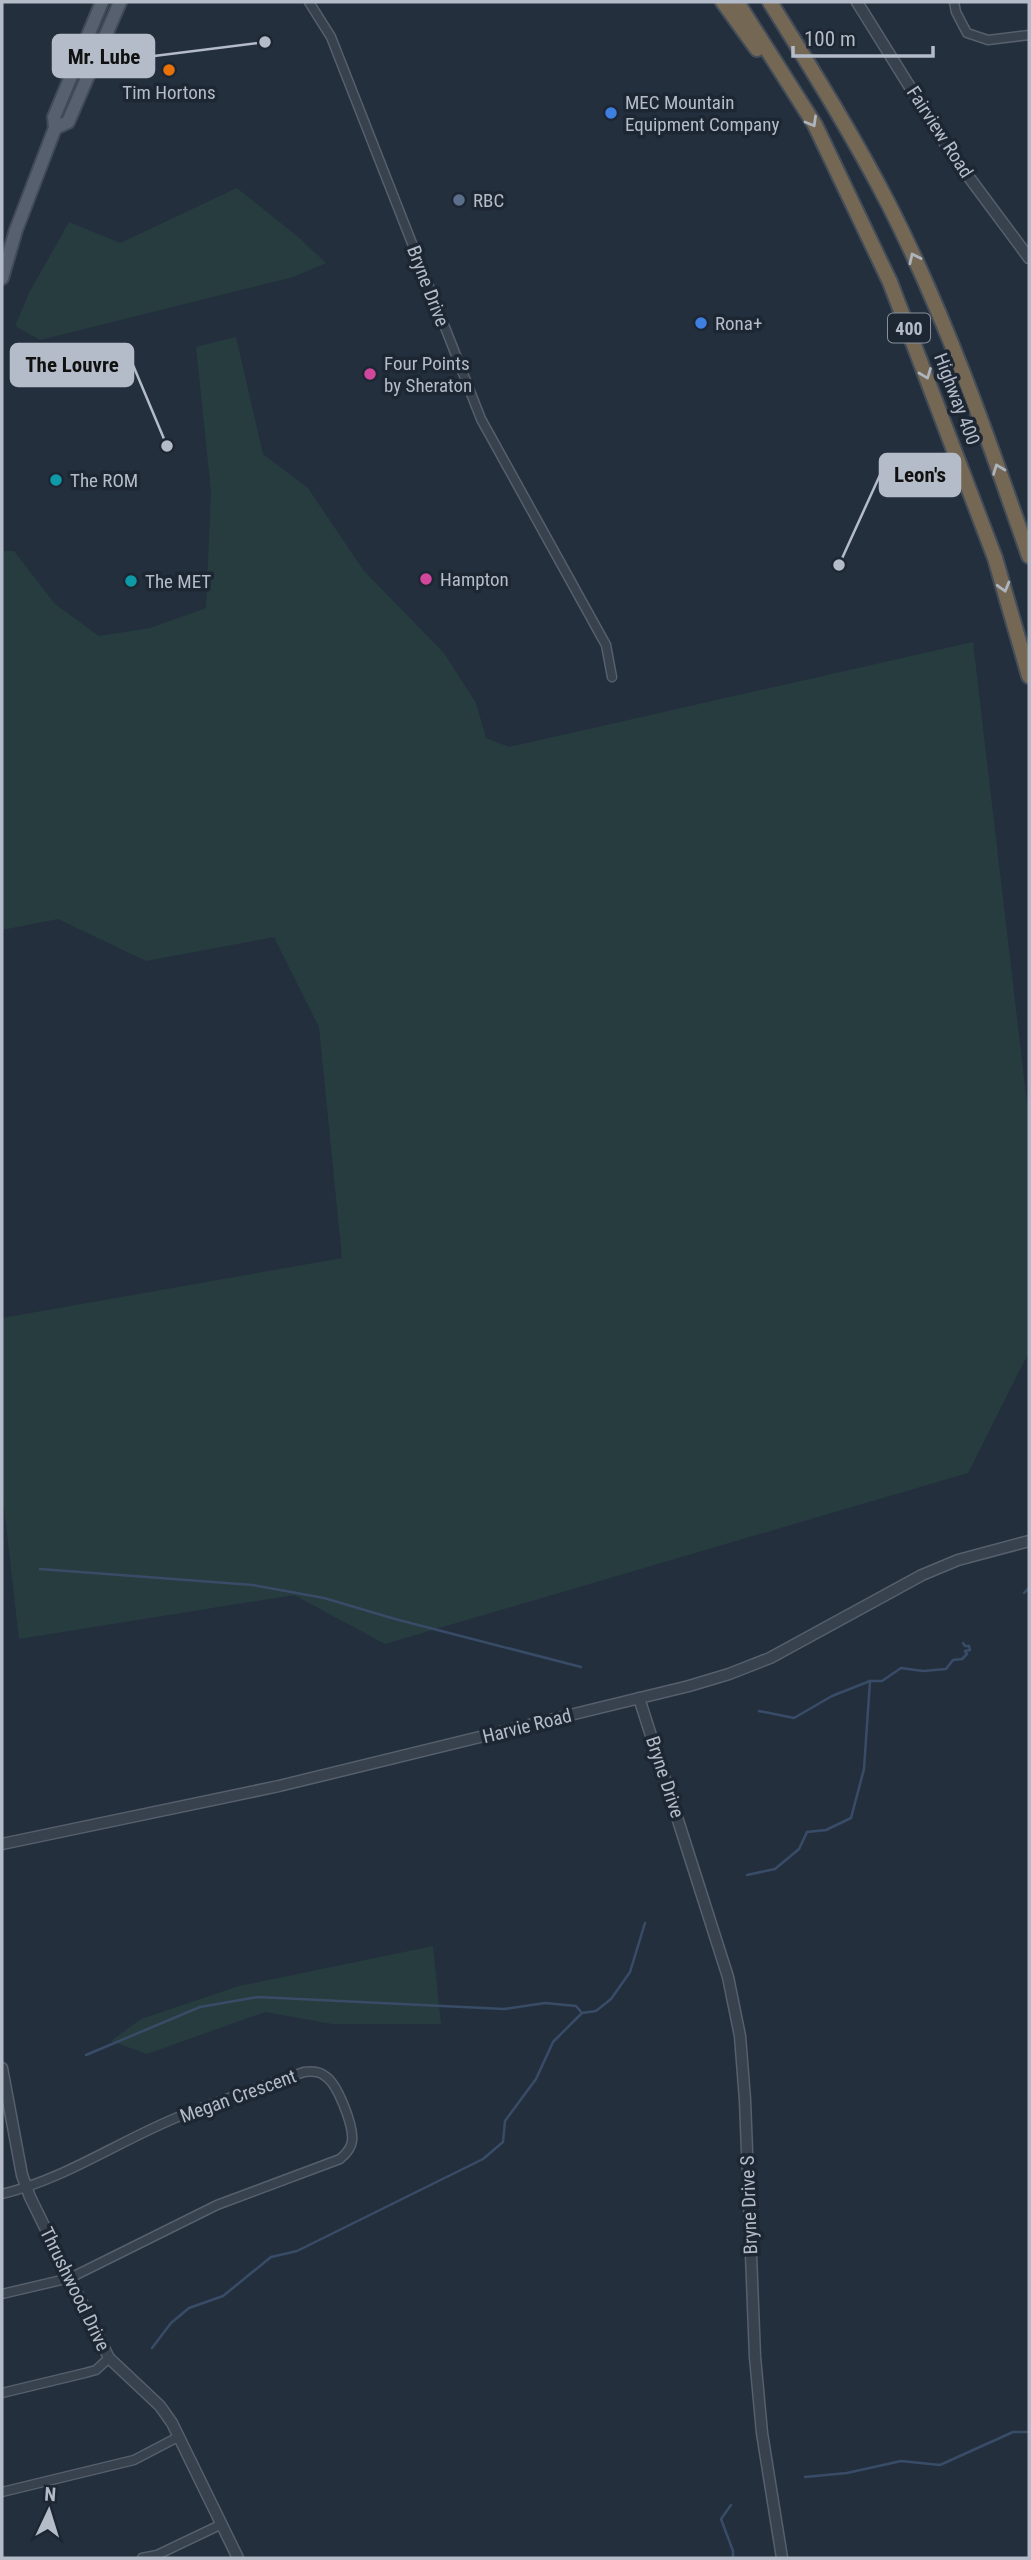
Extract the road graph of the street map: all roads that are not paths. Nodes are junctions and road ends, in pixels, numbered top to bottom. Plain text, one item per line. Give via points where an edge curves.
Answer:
1 (102, 2) edge
2 (120, 2) edge
3 (309, 2) edge
4 (723, 2) edge
5 (737, 2) edge
6 (770, 2) edge
7 (857, 2) edge
8 (954, 2) edge
9 (1029, 35) edge
10 (788, 83) junction
11 (55, 128) junction
12 (1029, 258) edge
13 (2, 278) edge
14 (1008, 495) junction
15 (1029, 533) edge
16 (1029, 556) edge
17 (1029, 676) edge
18 (612, 677) dead end
19 (1029, 1541) edge
20 (639, 1698) junction
21 (2, 1843) edge
22 (691, 1856) joint
23 (2, 2068) edge
24 (26, 2187) junction
25 (2, 2194) edge
26 (71, 2278) junction
27 (2, 2294) edge
28 (109, 2358) junction
29 (2, 2393) edge
30 (178, 2437) junction
31 (2, 2492) edge
32 (222, 2524) junction
33 (142, 2558) edge
34 (238, 2558) edge
35 (782, 2558) edge

1 - 11 main road via 54,117
2 - 11 main road via 68,122
3 - 18 street, Bryne Drive via 331,37 481,419 606,645
4 - 10 highway via 768,64
5 - 10 highway, Highway 400 / 400
14 -> 6 highway, Highway 400 / 400 via 899,226
7 - 12 street, Fairview Road via 951,153
8 - 9 street via 967,33 988,40
10 -> 17 highway, Highway 400 / 400 via 867,230 911,332 995,558
11 - 13 main road
14 - 15 highway
14 - 16 highway, Highway 400 / 400
19 - 20 street, Harvie Road via 922,1575 770,1658
20 - 21 street, Harvie Road via 279,1786
20 - 22 street, Bryne Drive
22 - 35 street, Bryne Drive S via 728,1977 740,2036 755,2357
23 - 24 street, Thrushwood Drive
24 - 25 street, Megan Crescent
24 - 26 street, Thrushwood Drive
24 - 26 street, Megan Crescent via 179,2116 304,2072 317,2072 335,2085 352,2139 340,2159 217,2205
26 - 27 street, Megan Crescent
26 - 28 street, Thrushwood Drive
28 - 29 street via 96,2370
28 - 30 street, Thrushwood Drive via 160,2406
30 - 31 street via 134,2460
30 - 32 street, Thrushwood Drive
32 - 33 street
32 - 34 street, Thrushwood Drive

